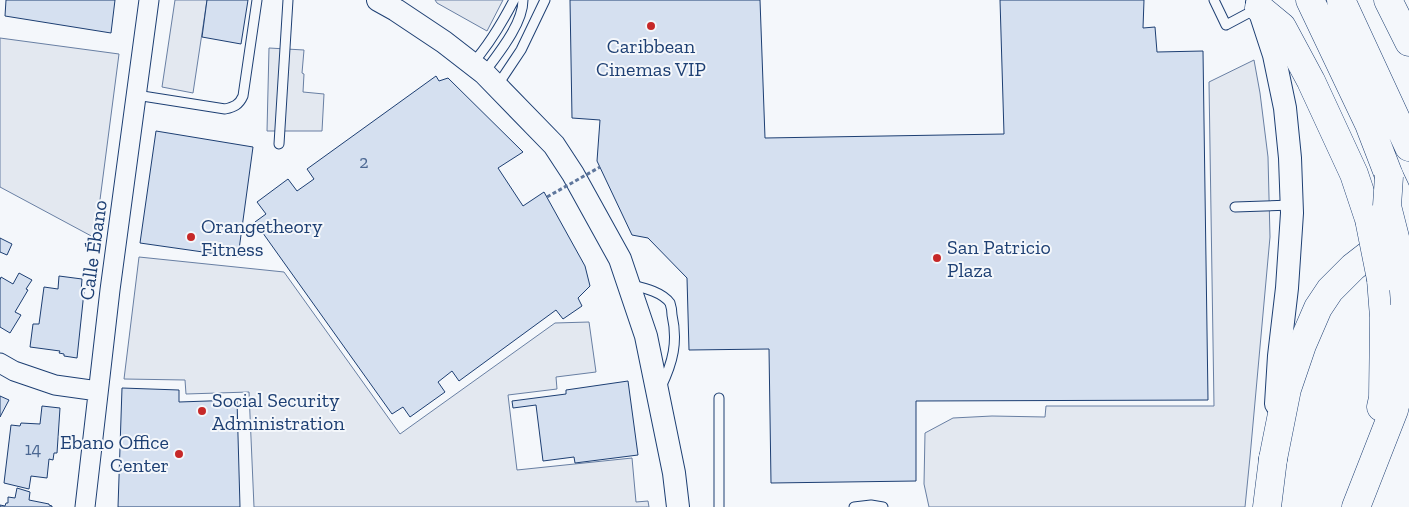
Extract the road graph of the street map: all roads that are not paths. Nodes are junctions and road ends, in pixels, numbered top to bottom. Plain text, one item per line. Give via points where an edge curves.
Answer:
1 (149, 0) edge
2 (257, 0) edge
3 (288, 0) edge
4 (514, 0) edge
5 (523, 0) edge
6 (1214, 0) edge
7 (1310, 0) edge
8 (1341, 0) edge
9 (1388, 0) edge
10 (543, 2) edge
11 (389, 3) edge
12 (1258, 4) edge
13 (1409, 42) edge
14 (484, 74) junction
15 (136, 95) junction
16 (279, 144) dead end
17 (1409, 147) edge
18 (1389, 176) junction
19 (1292, 205) junction
20 (1235, 207) dead end
21 (1409, 218) edge
22 (1409, 233) edge
23 (629, 285) junction
24 (0, 363) edge
25 (98, 391) junction
26 (658, 394) junction
27 (719, 398) dead end
28 (1273, 459) junction
29 (1360, 497) edge
30 (85, 507) edge
31 (678, 507) edge
32 (719, 507) edge
33 (854, 507) edge
34 (883, 507) edge
35 (1267, 507) edge

1 - 15 street, Calle Ébano
2 - 15 lane via 243,96 234,107 225,109
3 - 16 lane
4 - 14 lane via 484,51
5 - 14 lane via 523,9 510,36
6 - 12 lane via 1226,25
7 - 18 main road via 1369,124
8 - 17 main road
9 - 13 main road
10 - 14 lane via 521,50
11 - 14 street
12 - 19 street via 1274,55 1285,108
12 - 29 main road, bridge via 1282,27 1290,42 1354,174 1369,219 1381,279 1384,317 1383,398
14 - 23 street via 554,145 620,259
15 - 25 street, Calle Ébano
18 - 21 main road
18 - 29 main road, bridge via 1387,206 1402,265 1405,304 1403,372 1394,410
19 - 20 lane
19 - 28 street
22 - 28 main road via 1371,253 1353,267 1330,290 1318,308 1287,389
23 - 26 street via 646,336
23 - 26 lane via 643,287 670,304 675,329 674,349 670,368
24 - 25 street via 14,372 55,385
25 - 30 street, Calle Ébano
26 - 31 street
27 - 32 lane
28 - 35 main road
33 - 34 lane via 871,504

